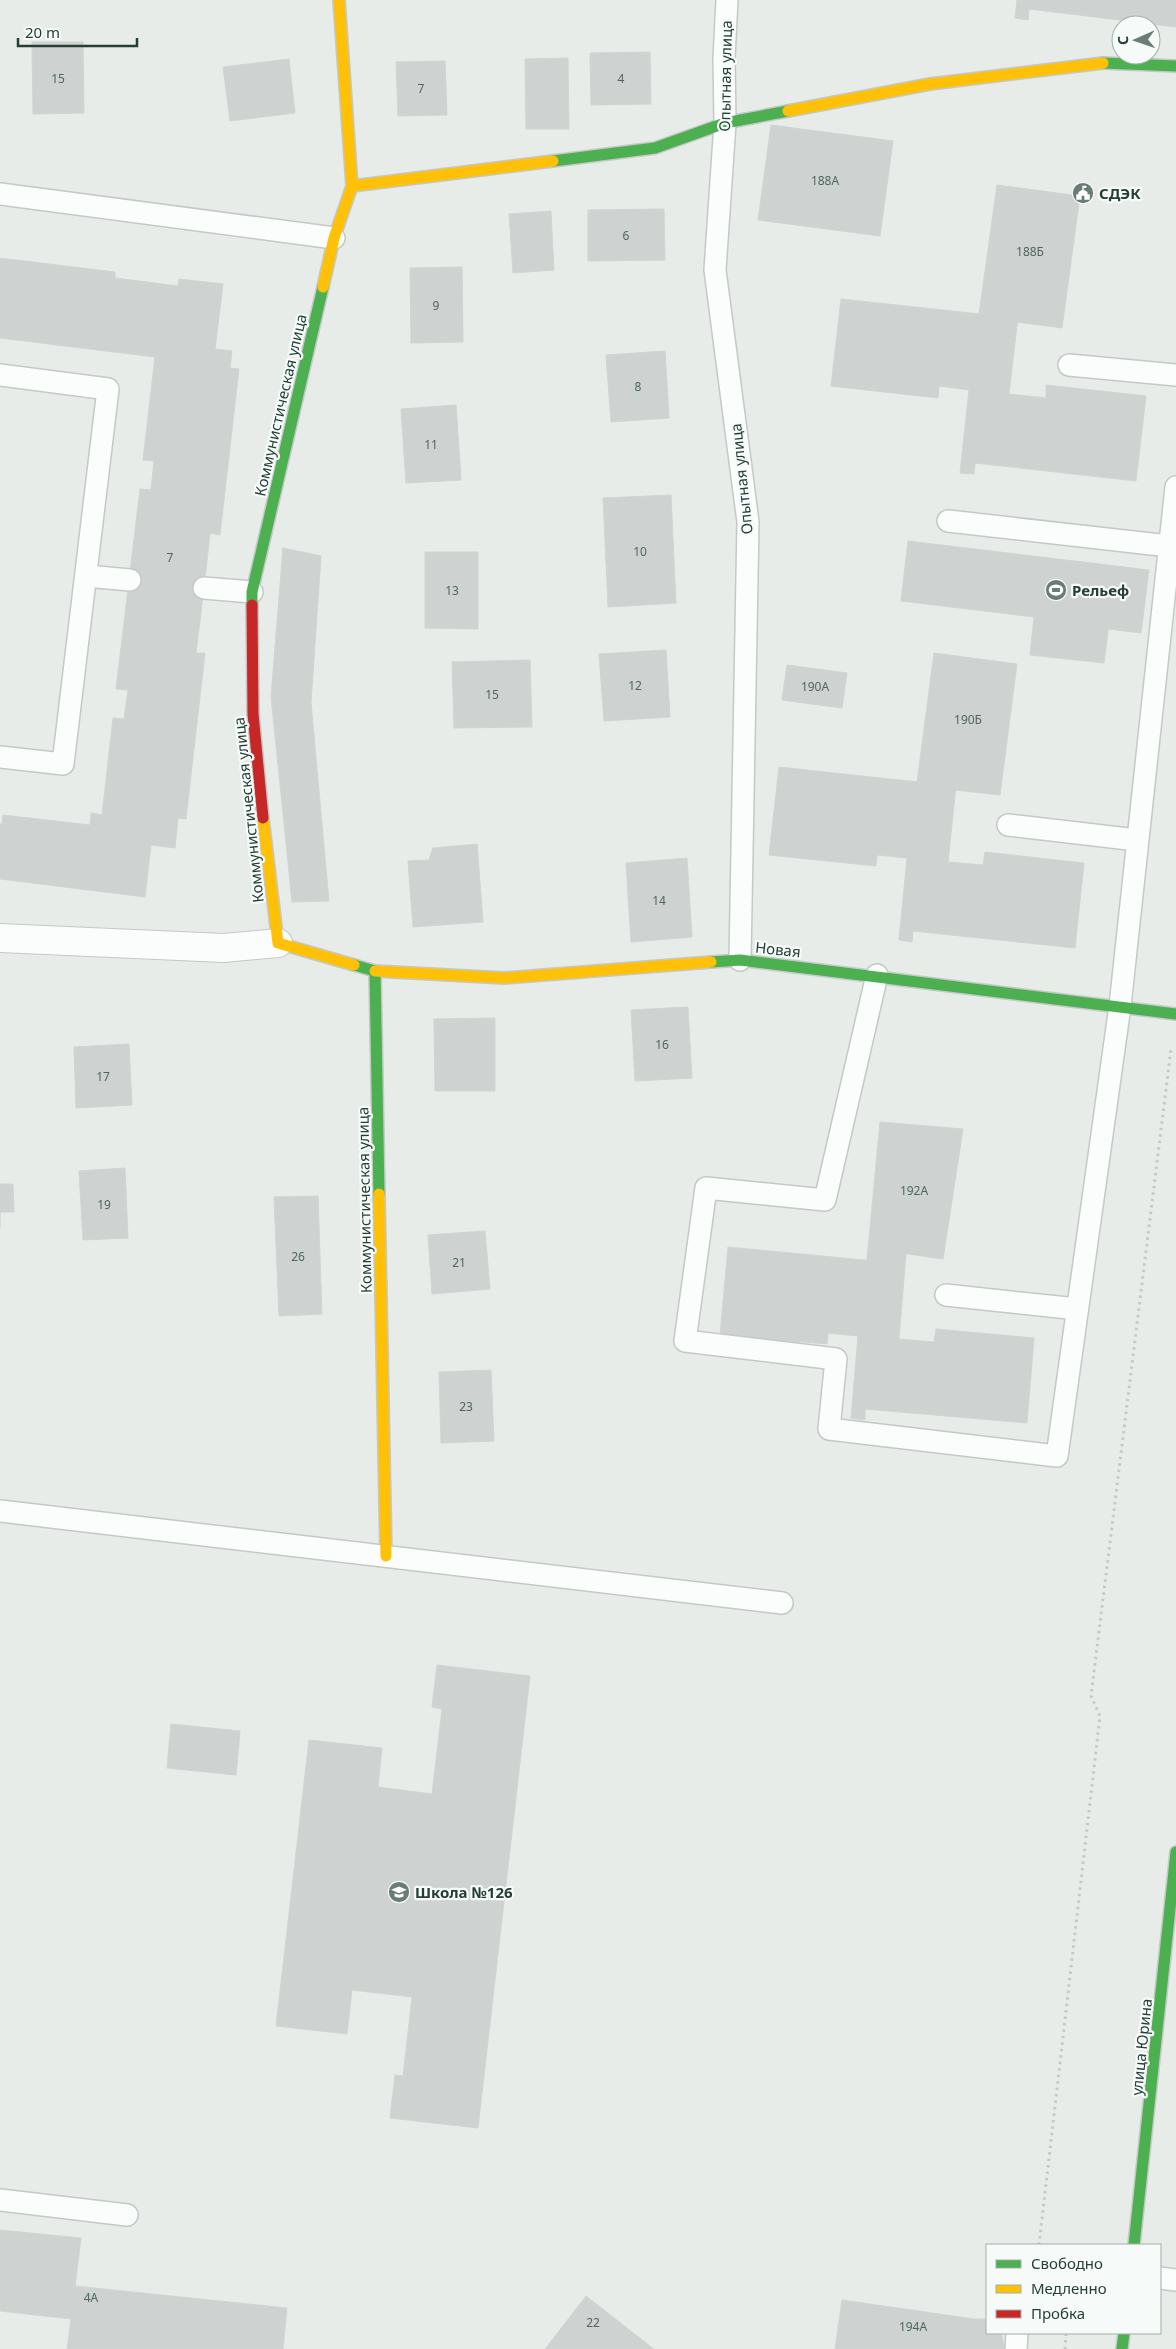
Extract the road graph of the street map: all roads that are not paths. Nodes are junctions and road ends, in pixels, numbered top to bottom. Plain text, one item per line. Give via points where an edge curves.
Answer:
1 (339, 0) edge
2 (727, 0) edge
3 (1176, 66) edge
4 (725, 124) junction
5 (352, 186) junction
6 (0, 194) edge
7 (334, 238) junction
8 (1069, 365) dead end
9 (0, 375) edge
10 (1176, 375) edge
11 (1176, 487) edge
12 (948, 522) dead end
13 (1169, 546) junction
14 (86, 576) junction
15 (130, 580) dead end
16 (204, 588) dead end
17 (252, 592) junction
18 (0, 757) edge
19 (1008, 825) dead end
20 (1137, 840) junction
21 (0, 938) edge
22 (278, 943) junction
23 (740, 960) junction
24 (374, 971) junction
25 (877, 975) junction
26 (1120, 1006) junction
27 (1176, 1014) edge
28 (946, 1294) dead end
29 (1077, 1309) junction
30 (0, 1511) edge
31 (386, 1556) junction
32 (782, 1603) dead end
33 (1176, 1852) edge
34 (0, 2200) edge
35 (127, 2215) dead end
36 (1134, 2244) edge
37 (1161, 2278) edge
38 (1176, 2280) edge
39 (1018, 2334) edge
40 (1124, 2334) edge
41 (1016, 2349) edge
42 (1122, 2349) edge

1 - 5 street, Коммунистическая улица
2 - 4 lane, Опытная улица
3 - 4 street via 1106,63 930,84
4 - 5 street via 655,148
4 - 23 lane, Опытная улица via 715,270 748,522
5 - 7 street, Коммунистическая улица
6 - 7 lane
7 - 17 street, Коммунистическая улица
8 - 10 lane
9 - 14 lane via 108,389
11 - 13 lane
12 - 13 lane
13 - 20 lane
14 - 15 lane
14 - 18 lane via 63,764
16 - 17 lane
17 - 22 street, Коммунистическая улица via 253,714
19 - 20 lane
20 - 26 lane
21 - 22 street via 224,948
22 - 24 street
23 - 24 street, Новая via 504,978
23 - 25 street, Новая
24 - 31 street, Коммунистическая улица
25 - 26 street, Новая
25 - 29 lane via 825,1200 706,1188 685,1341 836,1359 829,1429 1057,1456
26 - 27 street, Новая
26 - 29 lane
28 - 29 lane
30 - 31 lane
31 - 32 lane
33 - 36 street, улица Юрина
34 - 35 lane
37 - 38 lane
39 - 41 lane
40 - 42 street

